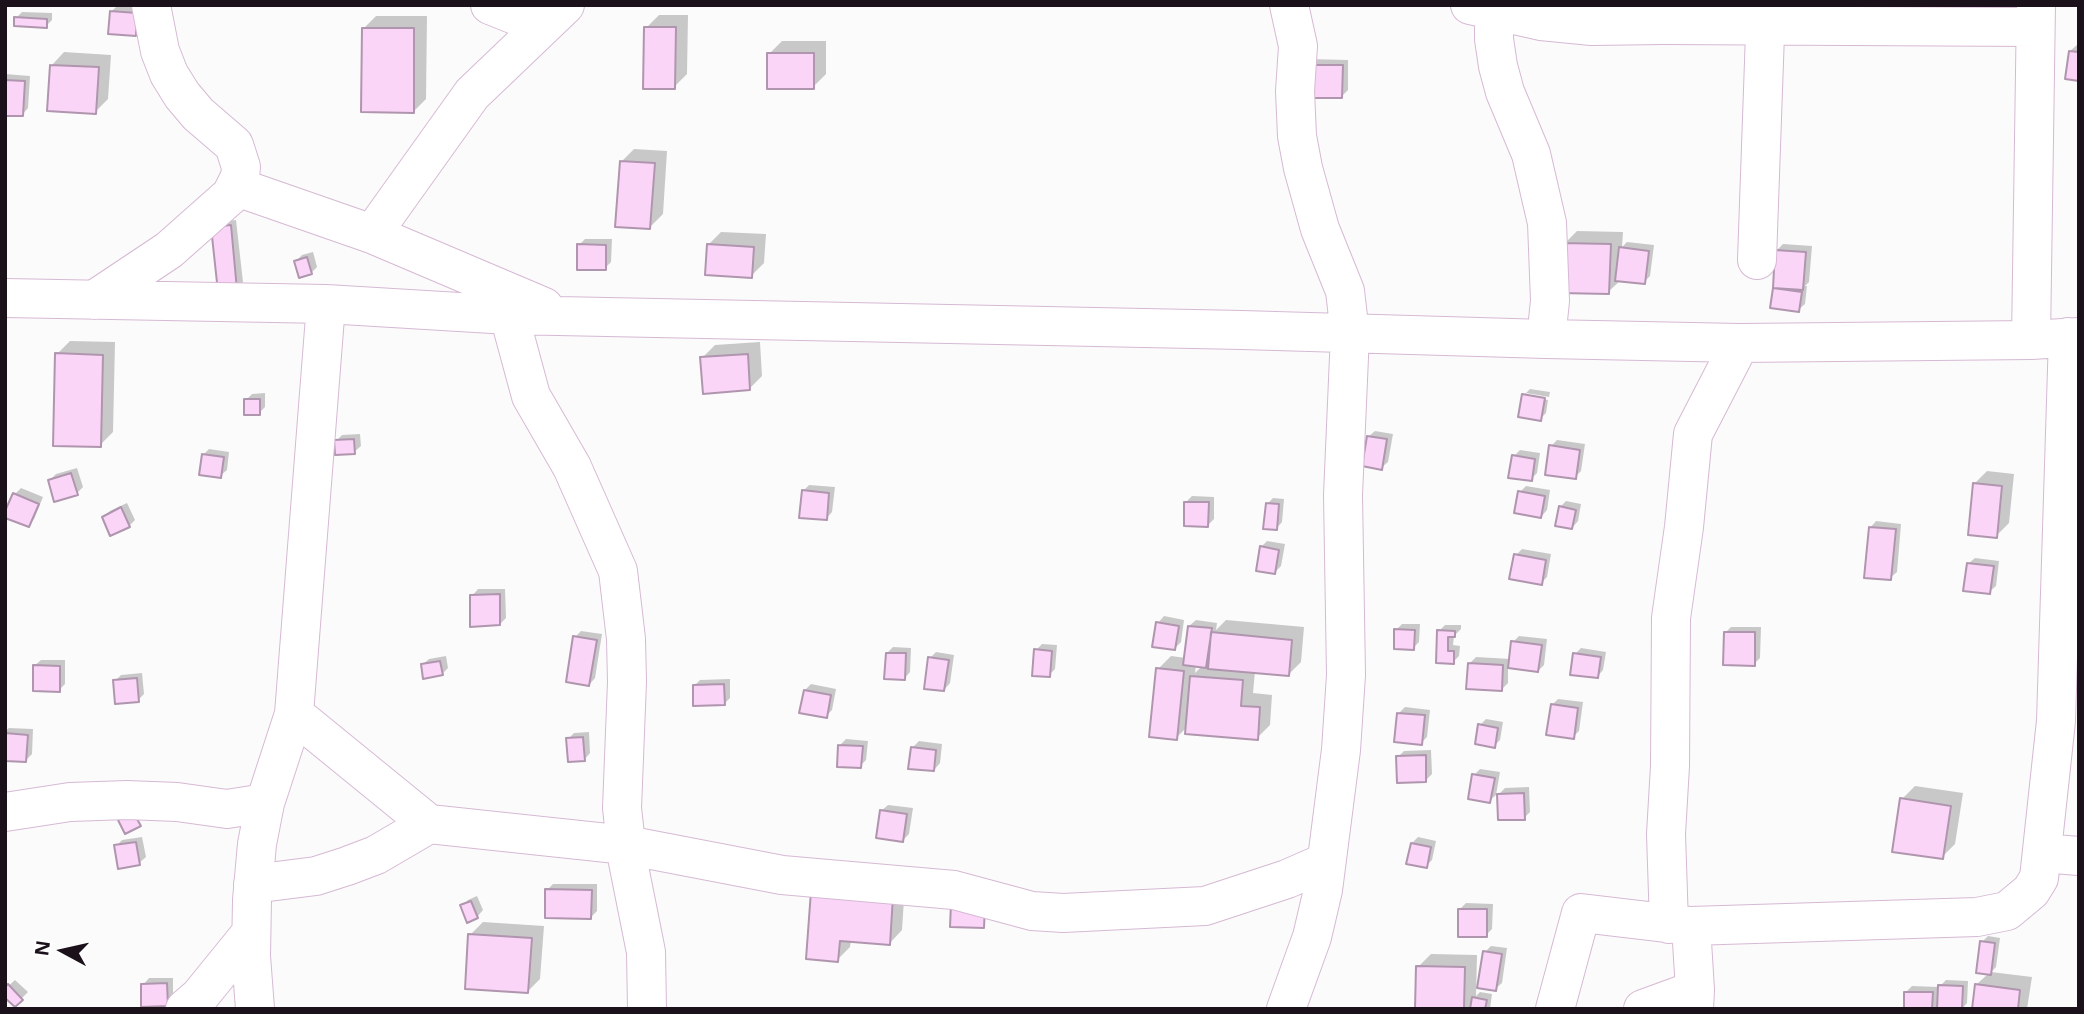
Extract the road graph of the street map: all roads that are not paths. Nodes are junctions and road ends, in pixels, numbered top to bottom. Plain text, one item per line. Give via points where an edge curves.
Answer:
1 (151, 5) edge
2 (490, 5) edge
3 (1289, 5) edge
4 (1486, 7) edge
5 (556, 13) edge
6 (1651, 15) edge
7 (1765, 16) edge
8 (2036, 16) edge
9 (237, 187) junction
10 (372, 234) junction
11 (1757, 260) dead end
12 (5, 298) edge
13 (94, 300) junction
14 (326, 304) junction
15 (509, 315) junction
16 (565, 316) junction
17 (1350, 334) junction
18 (2059, 338) edge
19 (1546, 339) junction
20 (1740, 343) junction
21 (293, 714) junction
22 (265, 803) junction
23 (5, 812) edge
24 (429, 824) junction
25 (626, 845) junction
26 (2060, 854) edge
27 (1326, 862) junction
28 (253, 884) junction
29 (1680, 925) junction
30 (251, 933) junction
31 (1695, 1000) edge
32 (185, 1009) edge
33 (255, 1009) edge
34 (648, 1009) edge
35 (1286, 1009) edge
36 (1555, 1009) edge
37 (1643, 1009) edge

1 - 9 street via 169,74 198,114 234,145 241,167
2 - 5 street via 515,15
3 - 17 street via 1298,46 1297,136 1320,229 1345,291
4 - 6 street via 1541,21 1592,26
4 - 19 street via 1505,92 1531,153 1547,223 1550,301
5 - 10 street via 472,94
6 - 7 street
7 - 8 street
7 - 11 street
8 - 18 street
9 - 10 street
9 - 13 street via 169,250
10 - 16 street
12 - 13 street
13 - 14 street
14 - 15 street
14 - 21 street
15 - 16 street
15 - 25 street via 531,396 572,467 618,571 627,682 622,766
16 - 17 street
17 - 19 street
17 - 27 street via 1343,495 1346,676
18 - 20 street
18 - 26 street via 2056,721
19 - 20 street
20 - 29 street via 1693,434 1671,618 1666,834
21 - 22 street
21 - 24 street
22 - 23 street via 227,809 127,800 70,802
22 - 28 street
24 - 25 street
24 - 28 street via 347,866 316,876
25 - 27 street via 782,874 954,890 1032,911 1063,913 1205,906
25 - 34 street via 646,952
26 - 29 street via 2031,891 2007,911 1993,915
27 - 35 street via 1312,936
28 - 30 street
29 - 31 street
29 - 36 street via 1581,913
30 - 32 street
30 - 33 street
31 - 37 street

